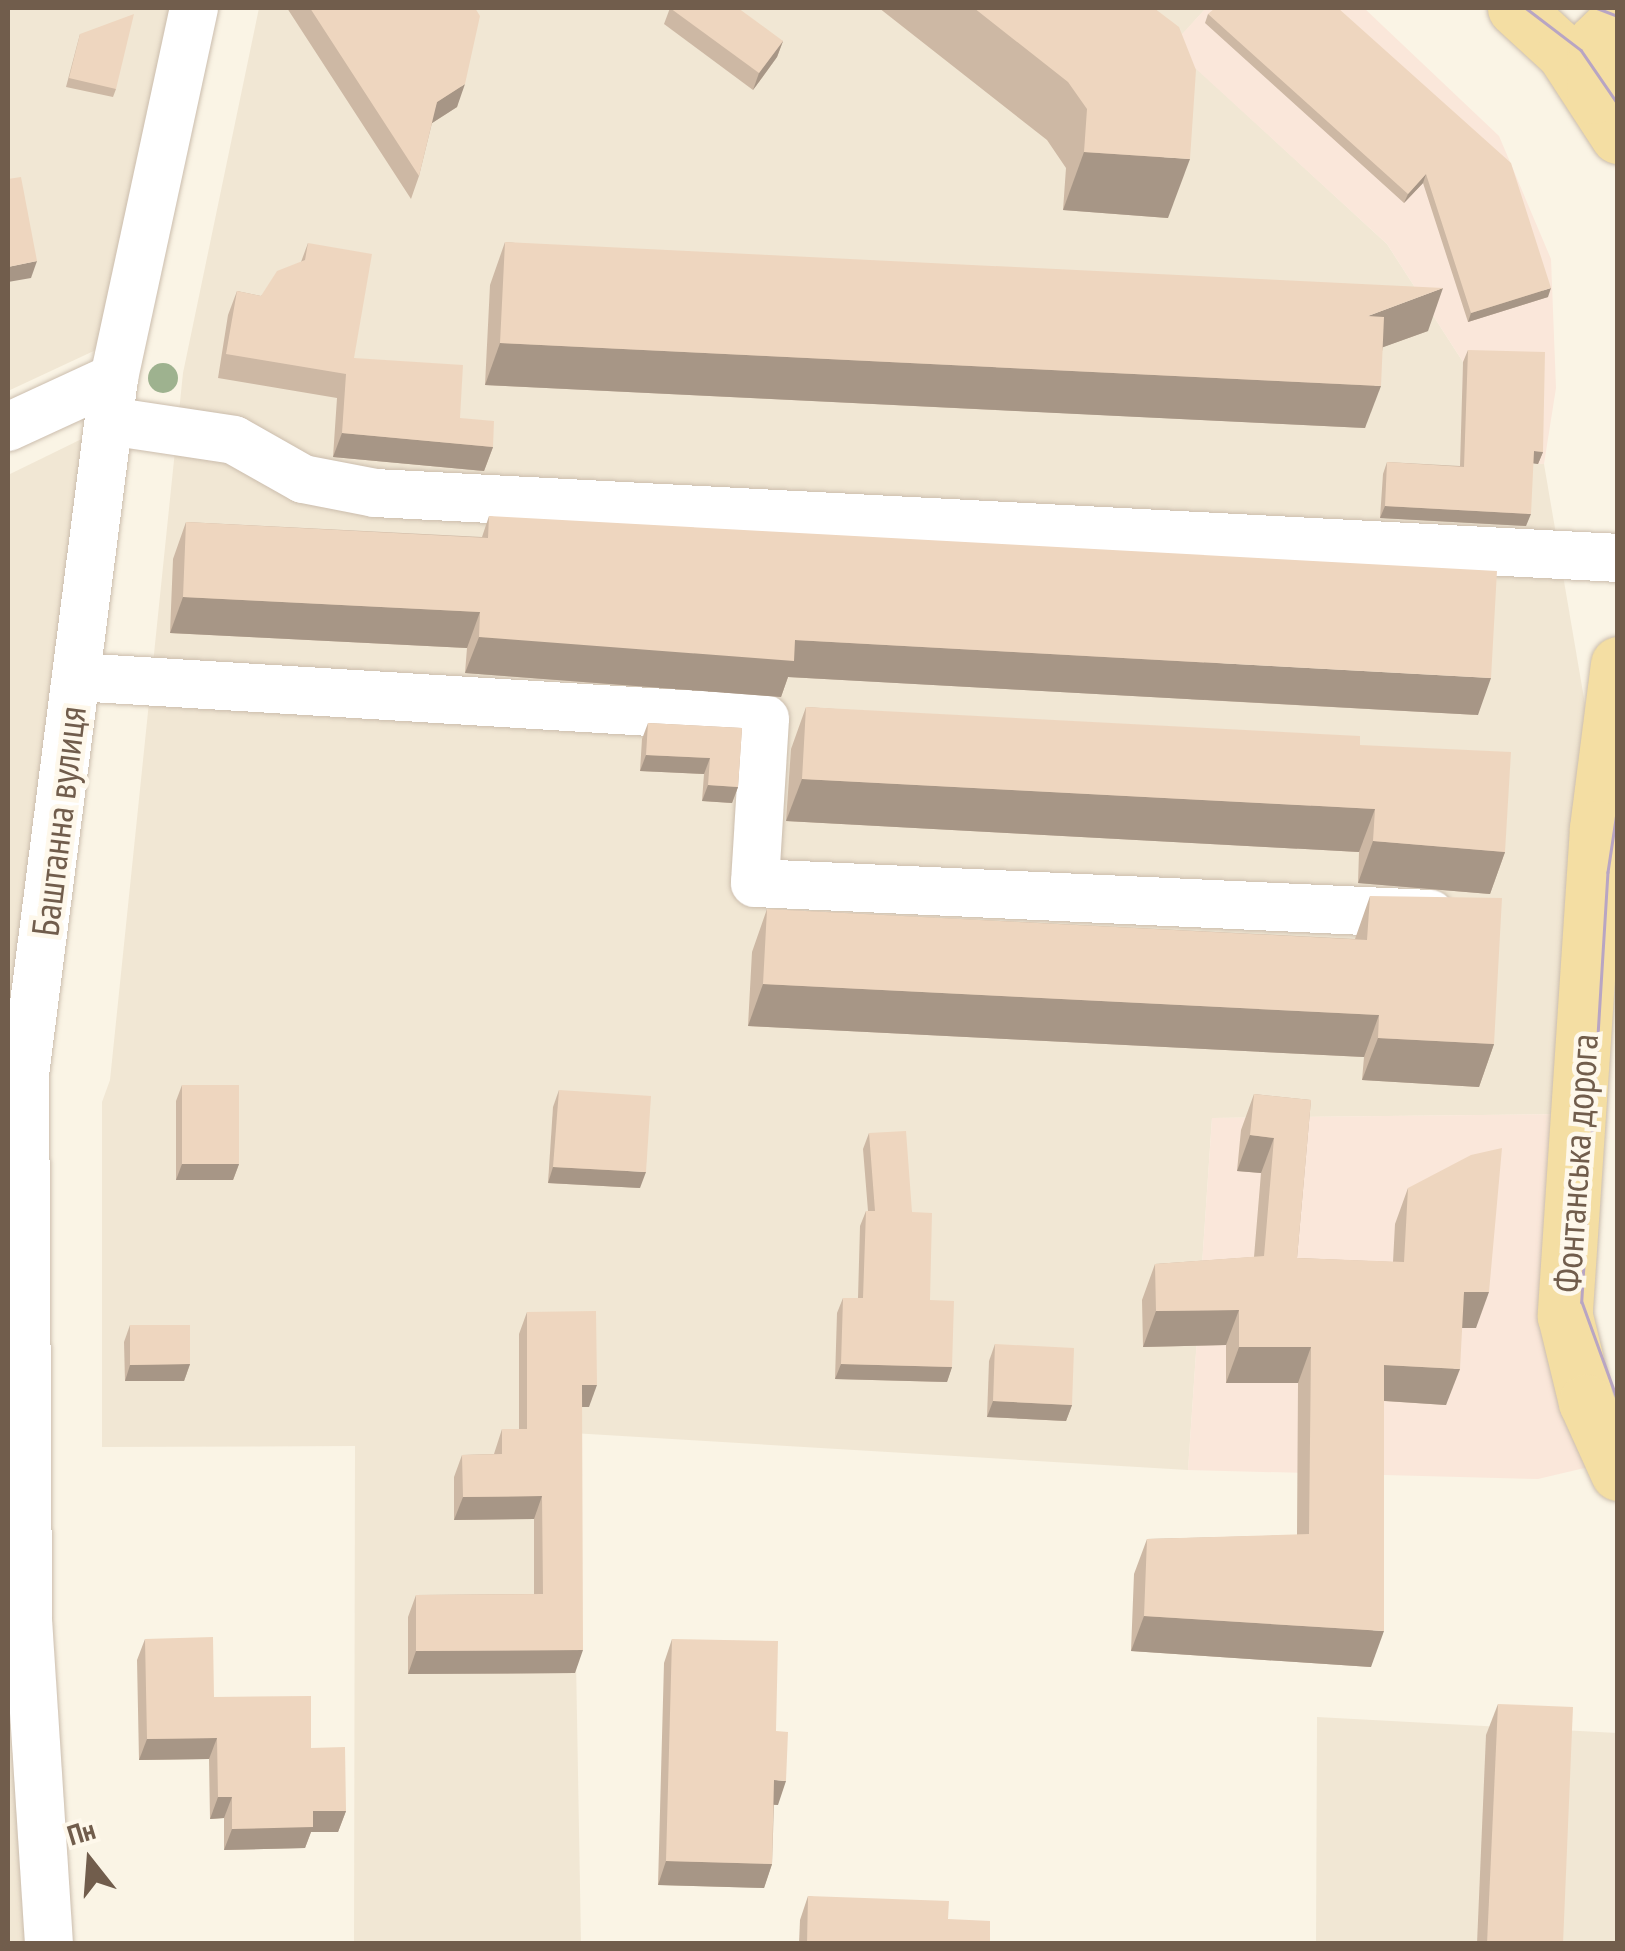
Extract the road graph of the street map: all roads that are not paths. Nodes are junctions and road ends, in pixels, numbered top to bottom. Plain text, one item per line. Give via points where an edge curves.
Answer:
1 (194, 8) edge
2 (1515, 8) edge
3 (1618, 20) edge
4 (1606, 116) edge
5 (111, 399) junction
6 (8, 427) edge
7 (1618, 558) edge
8 (1618, 664) edge
9 (76, 676) junction
10 (1474, 916) edge
11 (16, 1078) edge
12 (1618, 1473) edge
13 (49, 1944) edge

1 - 5 street, Баштанна вулиця
2 - 4 main road via 1564,53
3 - 4 main road via 1594,42
5 - 6 street
5 - 7 street via 234,440 304,479 375,492
5 - 9 street, Баштанна вулиця
8 - 12 main road, Фонтанська дорога via 1597,828 1565,1316 1586,1402
9 - 10 street via 765,720 755,883
9 - 11 street, Баштанна вулиця
11 - 13 street, Баштанна вулиця via 28,1620

